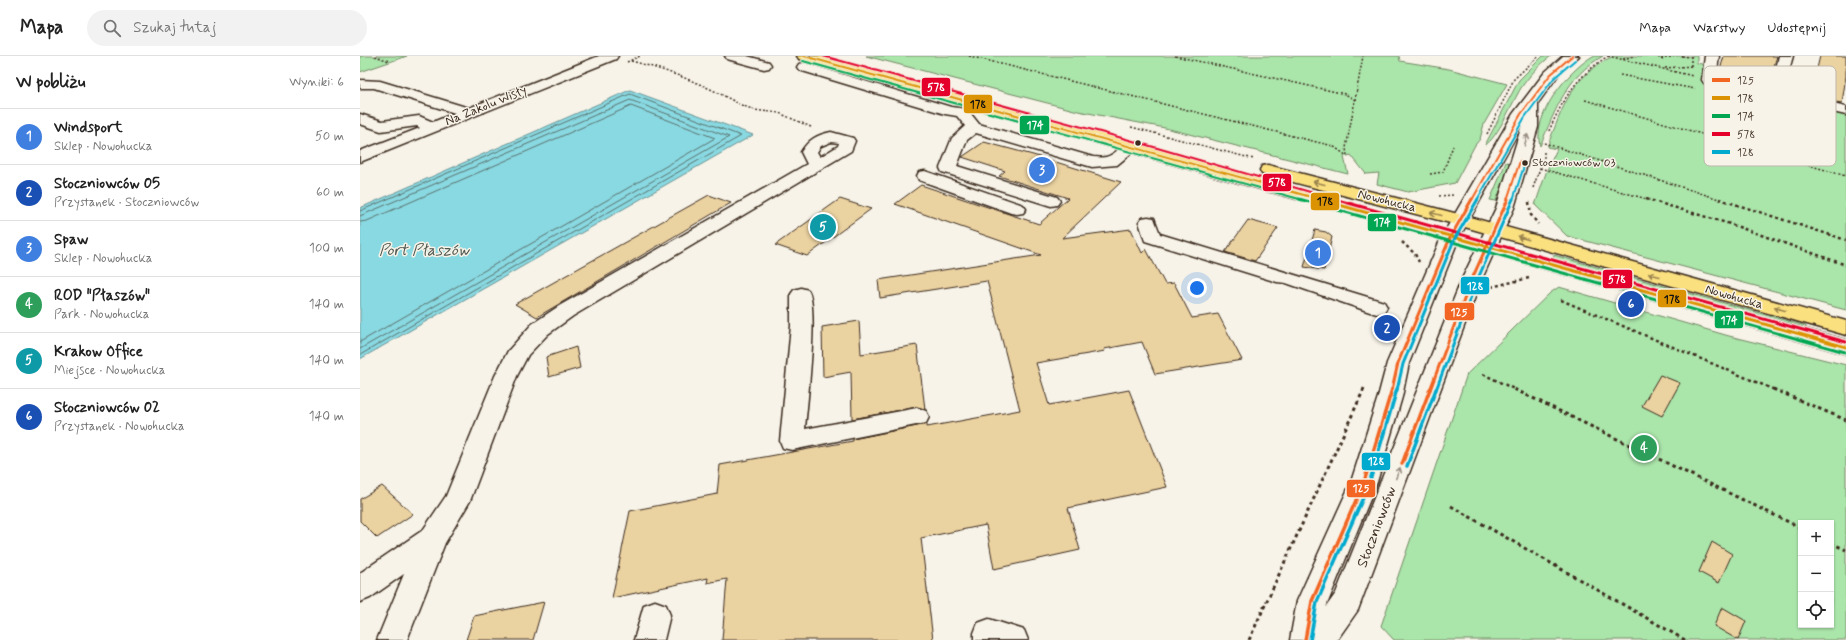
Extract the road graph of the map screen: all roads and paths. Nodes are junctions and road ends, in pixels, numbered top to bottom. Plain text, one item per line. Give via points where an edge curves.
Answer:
1 (375, 56) edge
2 (611, 56) edge
3 (640, 56) edge
4 (732, 56) edge
5 (833, 56) edge
6 (969, 56) edge
7 (1175, 56) edge
8 (1363, 56) edge
9 (1572, 56) edge
10 (1608, 56) edge
11 (1634, 56) edge
12 (1675, 56) edge
13 (1682, 56) edge
14 (1786, 56) edge
15 (1658, 57) dead end
16 (1691, 57) edge
17 (1660, 58) junction
18 (389, 60) dead end
19 (1622, 60) junction
20 (1663, 60) dead end
21 (1711, 61) edge
22 (804, 62) edge
23 (764, 65) dead end
24 (1691, 66) junction
25 (1782, 66) edge
26 (1656, 68) junction
27 (1697, 77) dead end
28 (360, 84) edge
29 (1355, 100) junction
30 (1585, 100) dead end
31 (1531, 104) junction
32 (1836, 109) edge
33 (1846, 111) edge
34 (470, 113) junction
35 (360, 119) edge
36 (974, 127) junction
37 (433, 128) junction
38 (1704, 135) edge
39 (829, 137) joint
40 (1544, 143) junction
41 (1132, 146) junction
42 (1454, 146) dead end
43 (360, 157) edge
44 (1812, 166) edge
45 (1540, 168) junction
46 (1430, 174) dead end
47 (924, 176) dead end
48 (1846, 176) edge
49 (1531, 193) dead end
50 (1529, 199) dead end
51 (1052, 201) dead end
52 (1017, 209) dead end
53 (1524, 213) dead end
54 (1460, 220) junction
55 (1148, 222) dead end
56 (1398, 238) dead end
57 (1450, 238) junction
58 (1492, 240) junction
59 (1846, 240) edge
60 (1846, 265) edge
61 (1422, 266) dead end
62 (1534, 277) dead end
63 (1490, 287) dead end
64 (802, 294) dead end
65 (1561, 300) dead end
66 (1377, 307) dead end
67 (1846, 328) edge
68 (1846, 347) edge
69 (1483, 374) dead end
70 (1364, 388) dead end
71 (917, 417) dead end
72 (1846, 420) edge
73 (1451, 506) dead end
74 (1798, 527) edge
75 (433, 538) junction
76 (1834, 544) edge
77 (1846, 550) edge
78 (360, 589) edge
79 (392, 640) edge
80 (989, 640) edge
81 (1013, 640) edge
82 (1249, 640) edge
83 (1305, 640) edge
84 (1319, 640) edge
85 (1685, 640) edge

1 - 18 path
2 - 34 street, Na Zakolu Wisły
3 - 39 path via 631,61 709,87 755,110 779,113 815,128
4 - 23 street
54 -> 5 main road, Nowohucka
6 - 29 path via 1227,122 1333,146 1347,156 1346,148
7 - 29 path via 1345,94
8 - 29 path
9 - 31 street, Stoczniowców via 1551,72
10 - 19 path
10 - 40 path via 1575,80
11 - 19 path
12 - 17 path
13 - 16 path
14 - 25 street
15 - 17 path
16 - 24 path
17 - 20 path
19 - 26 path
21 - 24 path
22 - 36 street via 950,111 962,112
22 - 41 main road, Nowohucka
24 - 26 path
26 - 27 path
28 - 34 street via 375,84
30 - 38 path
31 - 54 street, Stoczniowców via 1502,145
58 -> 31 street, Stoczniowców via 1505,208 1530,127
32 - 33 street
34 - 37 street, Na Zakolu Wisły
35 - 37 street via 381,126 419,122
36 - 41 street via 1092,162 1111,162
36 - 51 street via 960,138 948,168
37 - 43 street, Na Zakolu Wisły
39 - 75 street via 841,137 847,141 845,148 566,311 540,329 519,351 506,376 457,501
40 - 45 path via 1544,157
40 - 59 path
41 - 57 main road, Nowohucka
42 - 46 path via 1443,172
44 - 48 path
45 - 49 path
45 - 60 path via 1730,224
47 - 52 street
50 - 53 path via 1532,215
54 - 57 street, Stoczniowców
54 - 58 main road, Nowohucka
55 - 66 street via 1152,237
56 - 61 path via 1415,254
57 - 58 main road, Nowohucka
57 - 83 street, Stoczniowców via 1398,363 1364,482 1312,601
67 -> 58 main road, Nowohucka
58 - 68 main road, Nowohucka
84 -> 58 street, Stoczniowców via 1348,601 1471,281
62 - 63 path
64 - 71 street via 802,326 792,441
65 - 72 path
69 - 74 path
70 - 82 path
73 - 85 path
75 - 78 street
75 - 79 street
76 - 77 path
80 - 81 street via 989,633

